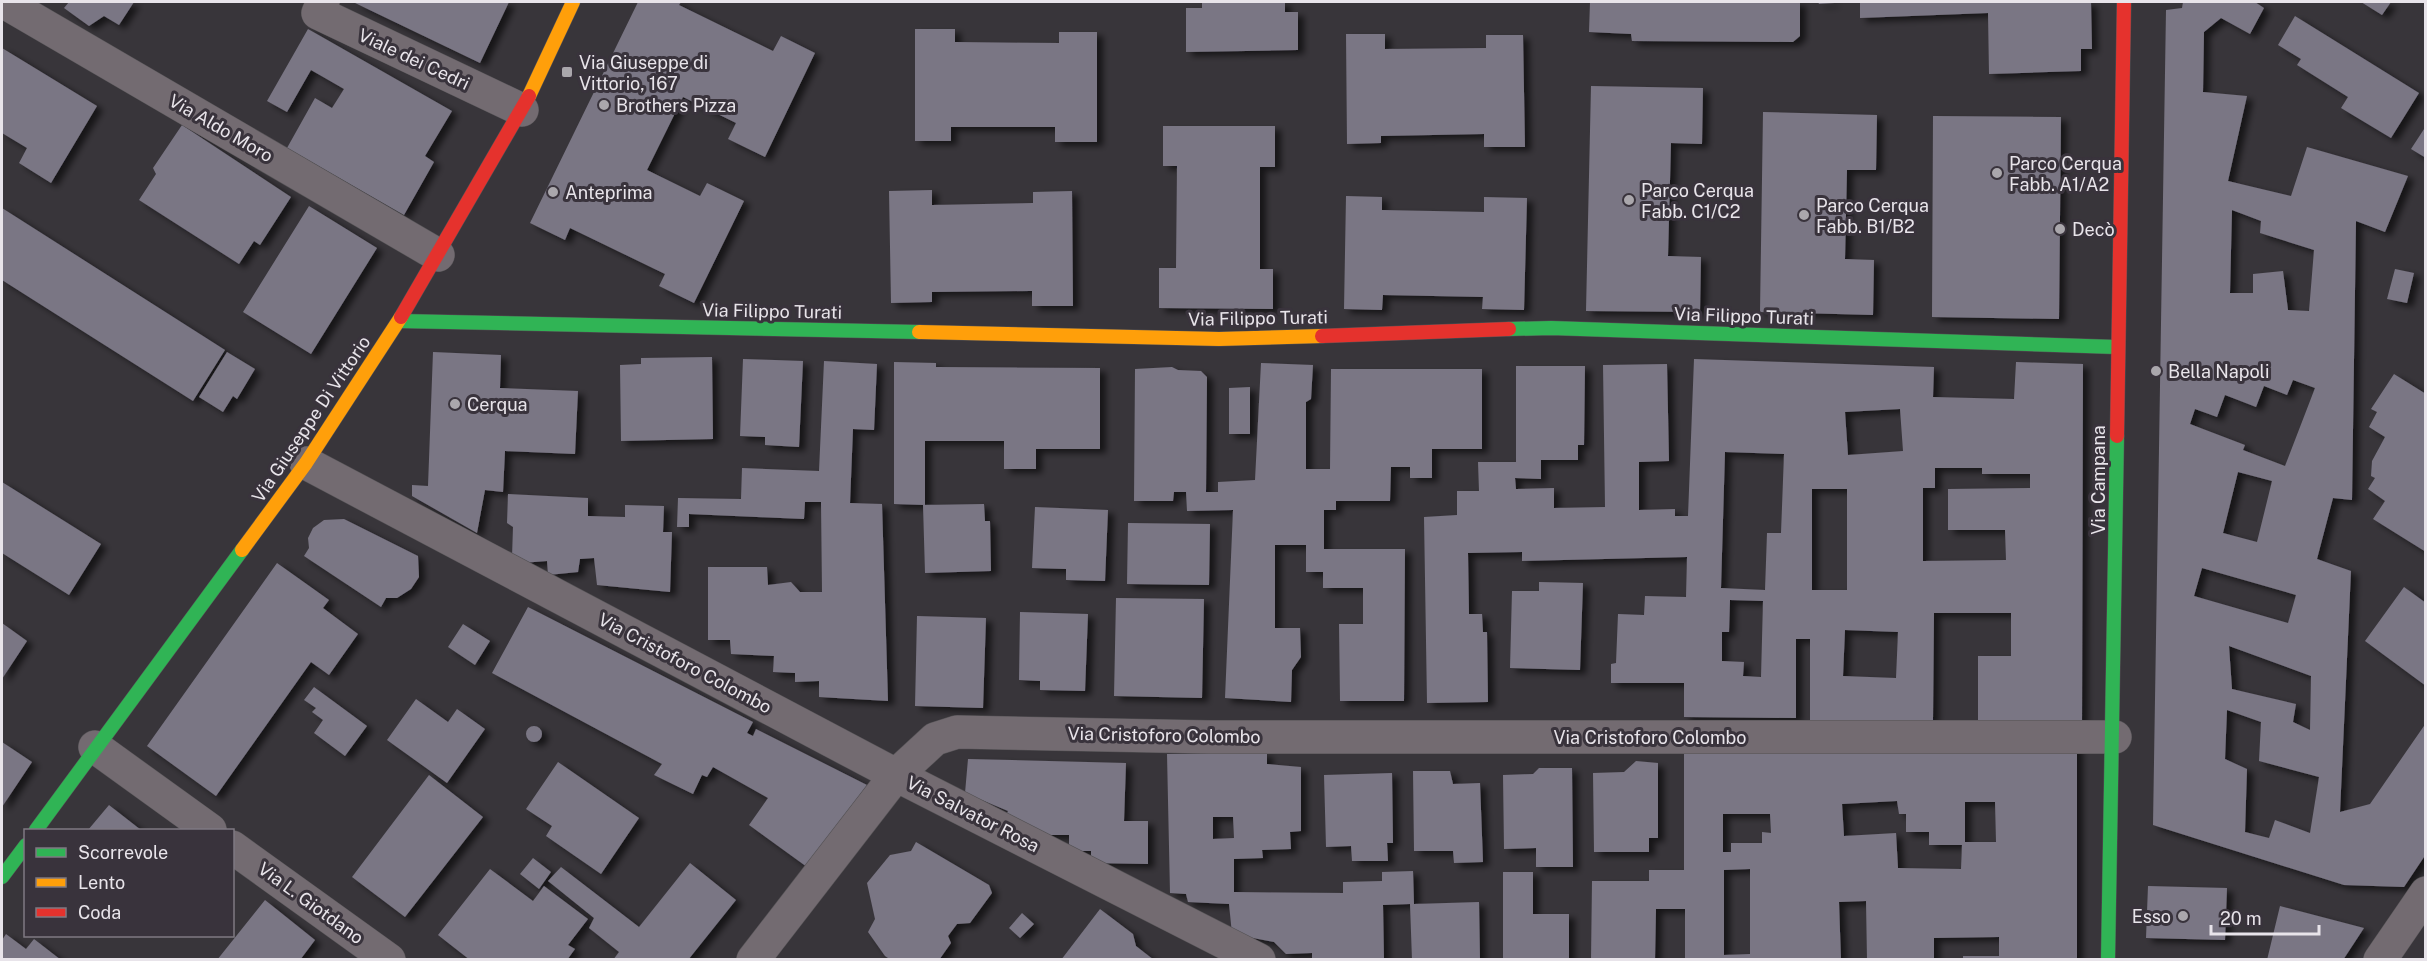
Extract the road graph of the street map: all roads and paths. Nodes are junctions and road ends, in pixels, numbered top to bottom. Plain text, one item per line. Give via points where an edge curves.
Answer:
1 (4, 2) edge
2 (323, 2) edge
3 (573, 2) edge
4 (2124, 2) edge
5 (522, 110) junction
6 (438, 255) junction
7 (399, 321) junction
8 (2116, 347) junction
9 (306, 463) junction
10 (2115, 737) junction
11 (95, 747) junction
12 (897, 775) junction
13 (37, 829) edge
14 (207, 829) edge
15 (234, 848) edge
16 (2426, 892) edge
17 (389, 960) edge
18 (753, 960) edge
19 (1258, 960) edge
20 (2108, 960) edge
21 (2380, 960) edge

1 - 6 street, Via Aldo Moro
2 - 5 street, Viale dei Cedri via 318,13
3 - 5 street, Via Giuseppe Di Vittorio
4 - 8 street, Via Campana
5 - 6 street, Via Giuseppe Di Vittorio
6 - 7 street, Via Giuseppe Di Vittorio
7 - 8 street, Via Filippo Turati via 1219,339 1551,328
7 - 9 street, Via Giuseppe Di Vittorio
8 - 10 street, Via Campana
9 - 11 street, Via Giuseppe Di Vittorio
9 - 12 street, Via Cristoforo Colombo
10 - 12 street, Via Cristoforo Colombo via 1210,737 957,732 935,739
10 - 20 street, Via Campana
11 - 13 street, Via Giuseppe Di Vittorio
11 - 14 street
12 - 18 street, Via Salvator Rosa
12 - 19 street, Via Salvator Rosa
15 - 17 street, Via L. Giotdano
16 - 21 street

